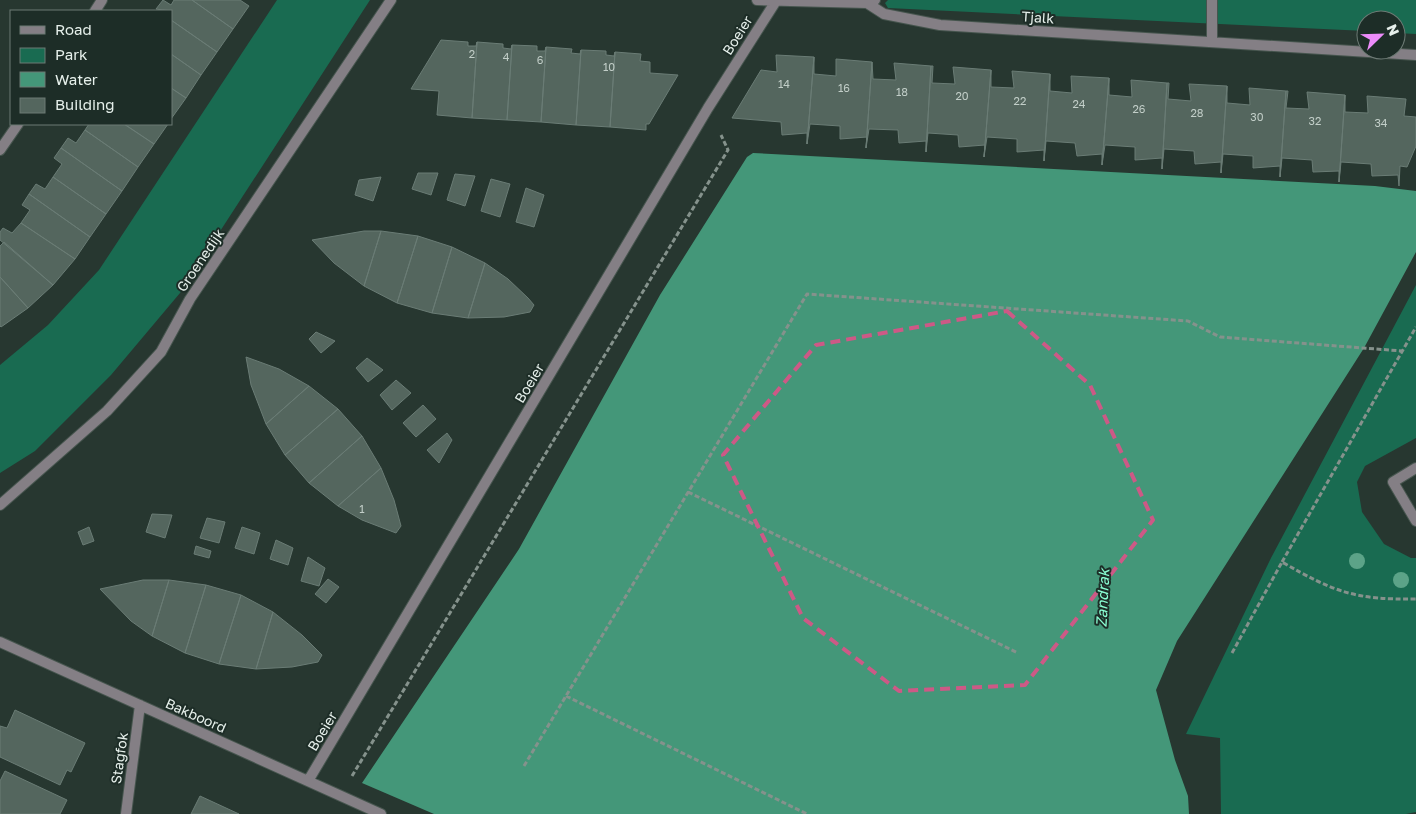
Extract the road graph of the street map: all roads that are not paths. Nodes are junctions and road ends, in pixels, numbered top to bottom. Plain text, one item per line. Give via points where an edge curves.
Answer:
1 (390, 0) edge
2 (757, 0) edge
3 (1212, 0) edge
4 (776, 1) edge
5 (871, 2) edge
6 (1212, 42) junction
7 (1416, 55) edge
8 (17, 125) edge
9 (0, 150) edge
10 (1416, 468) edge
11 (0, 505) edge
12 (1416, 521) edge
13 (0, 642) edge
14 (140, 705) junction
15 (308, 781) junction
16 (126, 814) edge
17 (381, 814) edge

1 - 11 street, Groenedijk via 190,299 161,352 107,412
2 - 4 street, Tjalk
3 - 6 street
4 - 5 street, Tjalk
4 - 15 street, Boeier via 708,108
5 - 6 street, Tjalk via 884,14 940,25
6 - 7 street, Tjalk
8 - 9 street
10 - 12 street via 1393,482
13 - 14 street, Bakboord
14 - 15 street, Bakboord
14 - 16 street, Stagfok
15 - 17 street, Bakboord

